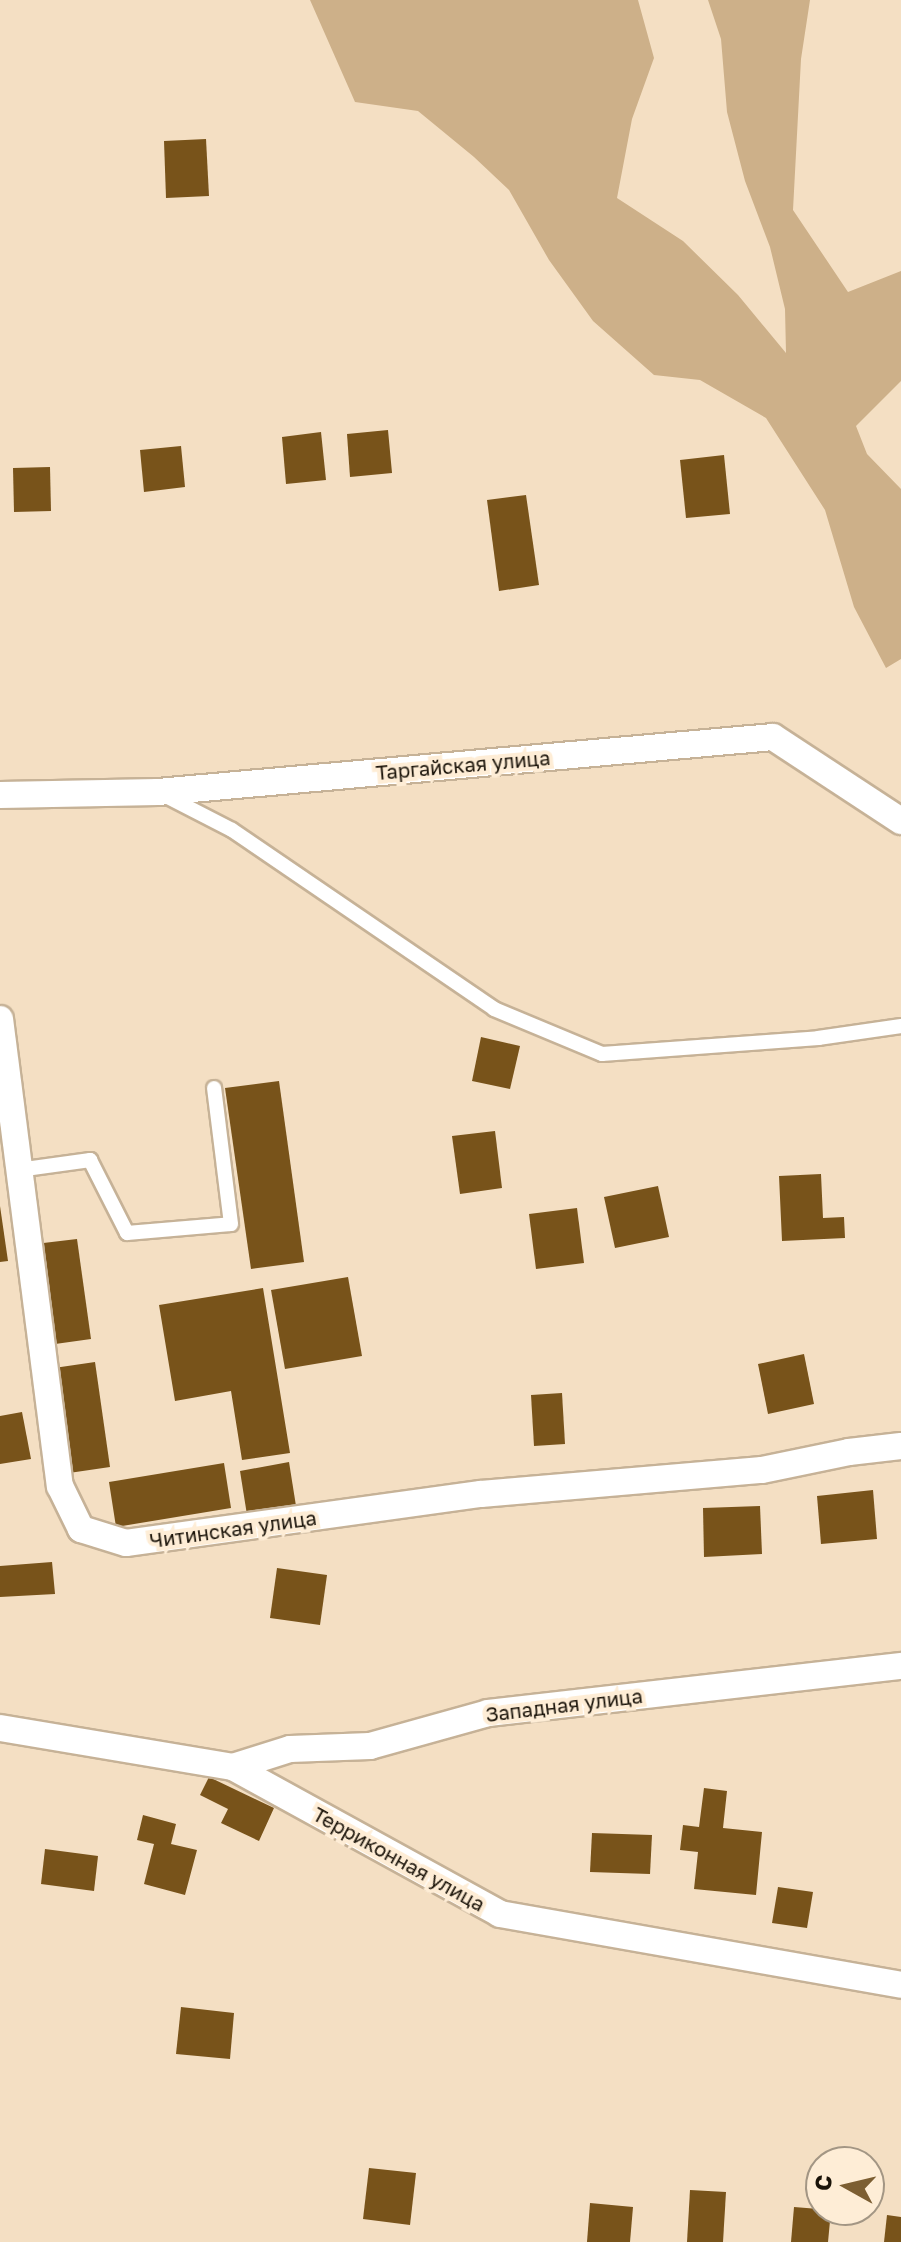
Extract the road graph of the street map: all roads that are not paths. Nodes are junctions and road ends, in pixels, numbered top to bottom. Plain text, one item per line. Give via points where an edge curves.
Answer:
1 (158, 792) junction
2 (0, 795) edge
3 (901, 821) edge
4 (0, 1019) edge
5 (901, 1026) edge
6 (214, 1088) dead end
7 (18, 1170) junction
8 (901, 1446) edge
9 (901, 1666) edge
10 (0, 1728) edge
11 (233, 1767) junction
12 (901, 1985) edge

1 - 2 street, Таргайская улица
1 - 3 street, Таргайская улица via 773,737
1 - 5 lane via 232,830 494,1009 602,1054 818,1038
4 - 7 street, Читинская улица
6 - 7 lane via 231,1224 127,1233 90,1160
7 - 8 street, Читинская улица via 60,1486 81,1529 126,1543 481,1494 762,1470
9 - 11 street, Западная улица via 488,1713 370,1746 290,1749
10 - 11 street, Терриконная улица
11 - 12 street, Терриконная улица via 500,1914

